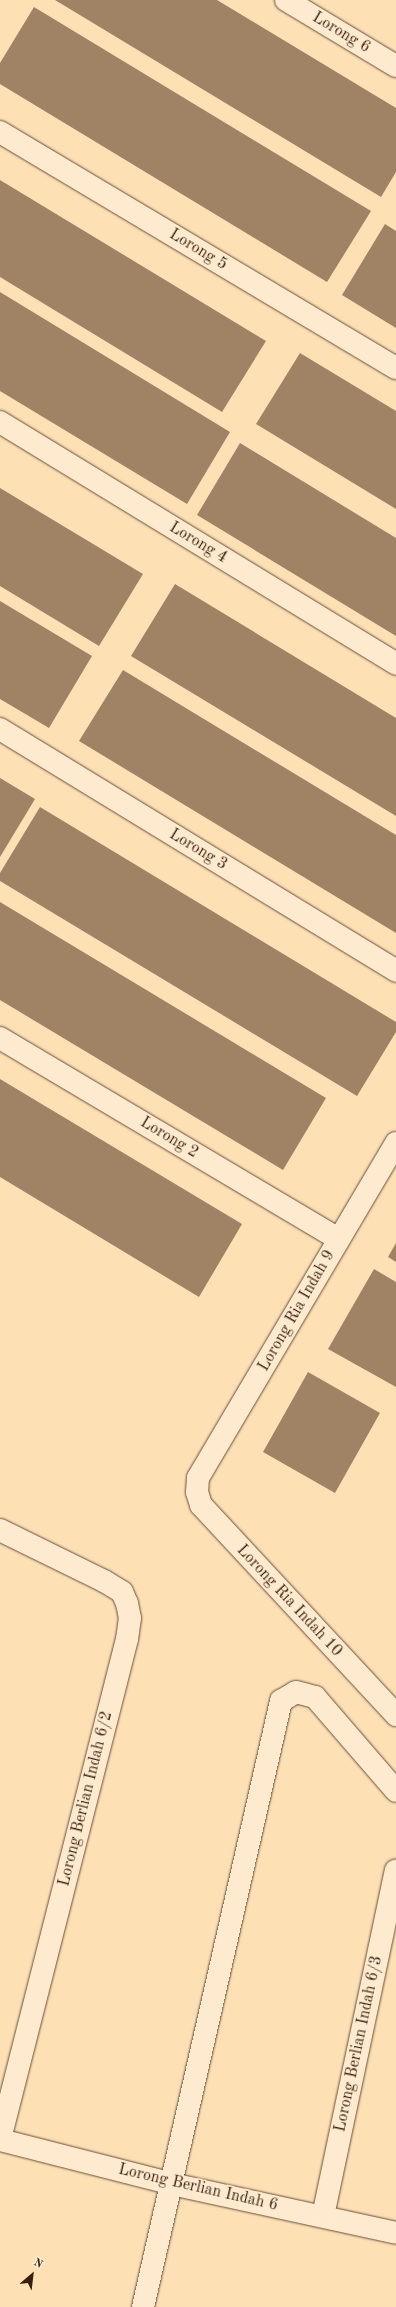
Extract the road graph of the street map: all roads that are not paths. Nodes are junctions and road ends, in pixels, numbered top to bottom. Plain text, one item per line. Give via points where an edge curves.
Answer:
1 (286, 0) edge
2 (396, 66) edge
3 (0, 132) edge
4 (396, 368) edge
5 (0, 422) edge
6 (396, 664) edge
7 (0, 729) edge
8 (396, 971) edge
9 (0, 1038) edge
10 (396, 1143) edge
11 (339, 1239) junction
12 (198, 1478) joint
13 (2, 1536) edge
14 (396, 1715) edge
15 (396, 1791) edge
16 (396, 1871) edge
17 (0, 2140) edge
18 (172, 2184) junction
19 (323, 2216) junction
20 (396, 2233) edge
21 (143, 2307) edge

1 - 2 street, Lorong 6
3 - 4 street, Lorong 5
5 - 6 street, Lorong 4
7 - 8 street, Lorong 3
9 - 11 street, Lorong 2
10 - 11 street, Lorong Ria Indah 9
11 - 12 street, Lorong Ria Indah 9
12 - 14 street, Lorong Ria Indah 10 via 197,1492 201,1506
13 - 17 street, Lorong Berlian Indah 6/2 via 104,1581 122,1592 130,1618 125,1647
15 - 18 street via 315,1697 296,1692 281,1701
16 - 19 street, Lorong Berlian Indah 6/3
17 - 18 street, Lorong Berlian Indah 6
18 - 19 street, Lorong Berlian Indah 6
18 - 21 street
19 - 20 street, Lorong Berlian Indah 6

